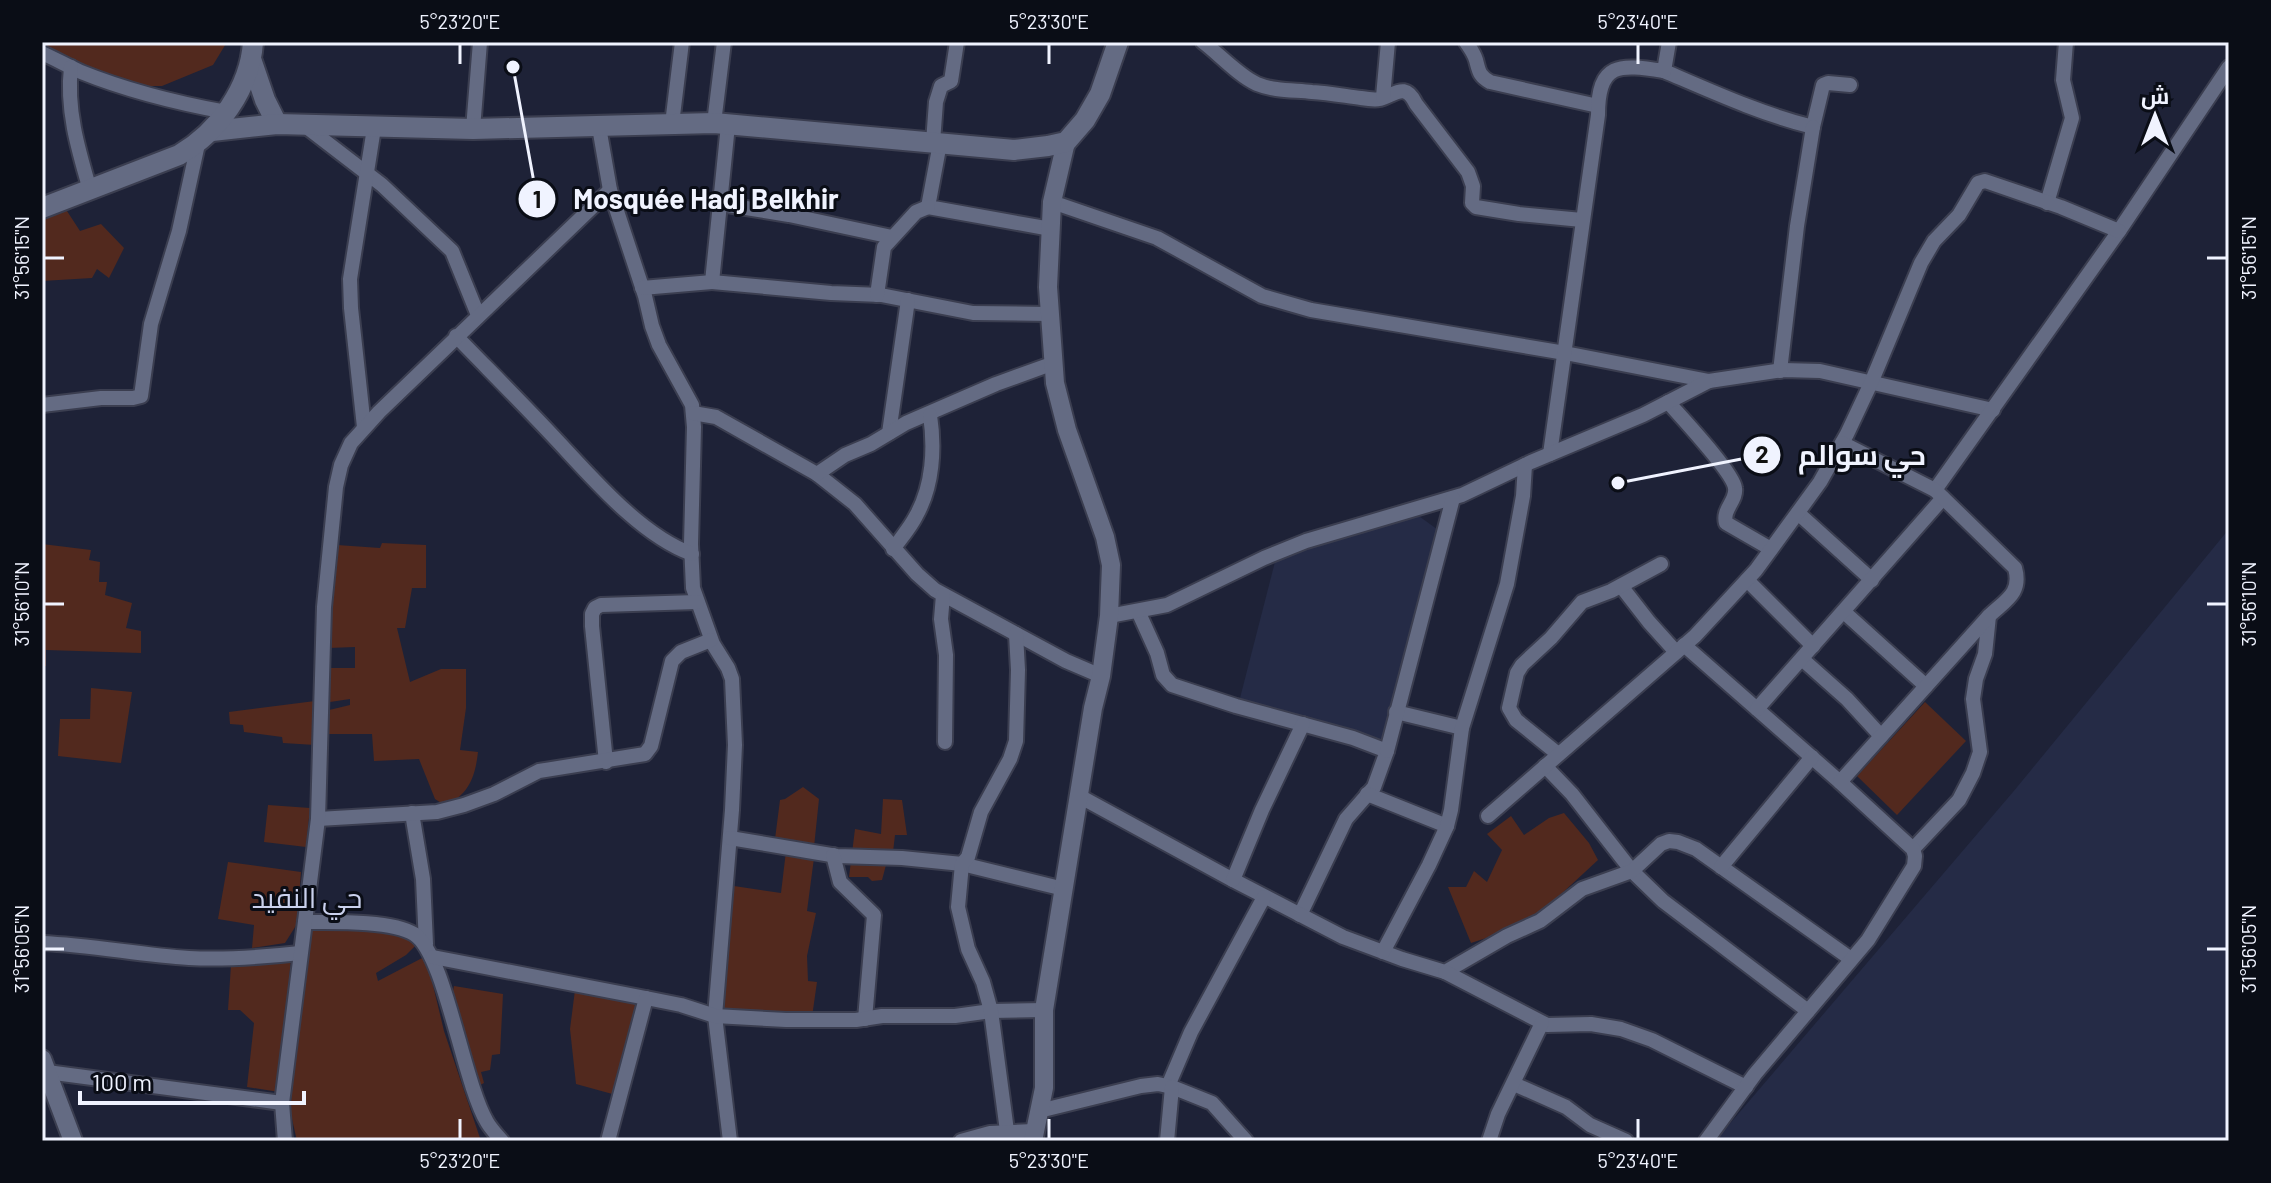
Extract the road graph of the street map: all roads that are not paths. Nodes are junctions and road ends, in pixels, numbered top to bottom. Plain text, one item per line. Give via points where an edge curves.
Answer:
1 (480, 42) edge
2 (682, 42) edge
3 (724, 42) edge
4 (957, 42) edge
5 (1118, 42) edge
6 (1203, 42) edge
7 (1388, 42) edge
8 (1466, 42) edge
9 (1669, 42) edge
10 (2066, 42) edge
11 (252, 50) edge
12 (42, 53) edge
13 (71, 67) junction
14 (2229, 67) edge
15 (1664, 71) junction
16 (1850, 85) dead end
17 (1383, 97) junction
18 (1598, 106) junction
19 (226, 112) junction
20 (277, 124) junction
21 (672, 124) junction
22 (721, 124) junction
23 (304, 125) junction
24 (599, 127) junction
25 (1813, 127) junction
26 (374, 128) junction
27 (473, 129) junction
28 (205, 138) junction
29 (1066, 142) junction
30 (936, 143) junction
31 (367, 172) junction
32 (90, 190) junction
33 (610, 190) junction
34 (1052, 202) junction
35 (2047, 203) junction
36 (721, 204) junction
37 (928, 207) junction
38 (42, 208) edge
39 (1582, 220) junction
40 (1051, 229) junction
41 (2119, 231) junction
42 (892, 237) junction
43 (712, 282) junction
44 (642, 288) junction
45 (877, 295) junction
46 (908, 300) junction
47 (1050, 314) junction
48 (478, 315) junction
49 (456, 336) junction
50 (1565, 353) junction
51 (1054, 363) junction
52 (1780, 371) junction
53 (1709, 381) junction
54 (1871, 383) junction
55 (1668, 402) junction
56 (42, 405) edge
57 (1993, 410) junction
58 (693, 413) junction
59 (930, 415) junction
60 (364, 427) junction
61 (889, 433) junction
62 (1842, 443) junction
63 (1550, 454) junction
64 (1525, 465) junction
65 (817, 474) junction
66 (1939, 494) junction
67 (1453, 498) junction
68 (1798, 513) junction
69 (893, 549) junction
70 (1771, 549) junction
71 (692, 554) junction
72 (1661, 564) dead end
73 (1747, 580) junction
74 (1872, 580) junction
75 (1621, 586) junction
76 (943, 595) junction
77 (697, 602) junction
78 (1138, 611) junction
79 (1844, 612) junction
80 (1109, 616) junction
81 (1989, 616) junction
82 (1016, 634) junction
83 (711, 640) junction
84 (1813, 646) junction
85 (1680, 648) junction
86 (1802, 659) junction
87 (1101, 676) junction
88 (1926, 686) junction
89 (1757, 709) junction
90 (1396, 712) junction
91 (1303, 724) junction
92 (1462, 728) junction
93 (1881, 736) junction
94 (945, 742) dead end
95 (1387, 751) junction
96 (1558, 754) junction
97 (1812, 757) junction
98 (606, 762) junction
99 (1545, 766) junction
100 (1840, 782) junction
101 (1367, 794) junction
102 (1079, 796) junction
103 (412, 813) junction
104 (1488, 816) dead end
105 (318, 819) junction
106 (1447, 826) junction
107 (730, 838) junction
108 (1913, 849) junction
109 (833, 855) junction
110 (962, 864) junction
111 (1721, 867) junction
112 (1632, 871) junction
113 (1233, 880) junction
114 (1064, 889) junction
115 (1264, 897) junction
116 (1300, 915) junction
117 (305, 922) junction
118 (42, 943) edge
119 (429, 951) junction
120 (1383, 952) junction
121 (300, 953) junction
122 (1851, 959) junction
123 (1445, 972) junction
124 (646, 998) junction
125 (1044, 1010) junction
126 (991, 1011) junction
127 (1808, 1011) junction
128 (715, 1016) junction
129 (865, 1019) junction
130 (1542, 1023) junction
131 (44, 1066) edge
132 (1514, 1084) junction
133 (1170, 1086) junction
134 (1746, 1087) junction
135 (282, 1103) junction
136 (1039, 1111) junction
137 (1007, 1131) junction
138 (1033, 1136) edge
139 (73, 1141) edge
140 (285, 1141) edge
141 (502, 1141) edge
142 (608, 1141) edge
143 (730, 1141) edge
144 (961, 1141) edge
145 (1167, 1141) edge
146 (1246, 1141) edge
147 (1489, 1141) edge
148 (1626, 1141) edge
149 (1706, 1141) edge

1 - 27 street
2 - 21 street
3 - 22 street
4 - 30 street via 951,81 941,86 936,102
5 - 29 main road via 1100,94
6 - 17 street via 1258,84 1285,91
7 - 17 street
8 - 18 street via 1482,77 1490,82
9 - 15 street
10 - 35 street via 2063,80 2072,118
11 - 19 main road
11 - 20 main road
12 - 13 street
13 - 19 street via 158,97
13 - 32 street via 73,123
14 - 41 street
15 - 18 street via 1612,71 1600,87
15 - 25 street
16 - 25 street via 1823,85
17 - 39 street via 1392,92 1412,96 1468,172 1476,207
18 - 39 street
19 - 28 main road
20 - 23 main road
20 - 28 main road
21 - 22 main road
21 - 24 main road
22 - 30 main road
22 - 36 street
23 - 26 main road
23 - 31 street
24 - 27 main road
24 - 33 street
25 - 52 street
26 - 27 main road
26 - 31 street
28 - 32 main road via 179,155
28 - 56 street via 151,324 141,396
29 - 30 main road via 1014,150
29 - 34 street
30 - 37 street
31 - 48 street via 452,251
31 - 60 street via 350,279
32 - 38 main road
33 - 44 street
33 - 48 street
34 - 40 street
34 - 50 street via 1157,238 1262,296 1324,313
35 - 41 street
35 - 54 street via 1978,183 1921,263
36 - 42 street
36 - 43 street
37 - 40 street
37 - 42 street
39 - 50 street
40 - 47 street
41 - 57 street
42 - 45 street via 884,247
43 - 44 street
43 - 45 street
44 - 58 street via 659,345
45 - 46 street
46 - 47 street via 973,313
46 - 61 street
47 - 51 street
48 - 49 street
49 - 60 street
49 - 71 street via 591,478 647,526
50 - 53 street
50 - 63 street
51 - 59 street
51 - 80 street via 1067,430 1105,537 1111,565
52 - 53 street
52 - 54 street via 1820,371
53 - 55 street
54 - 57 street
54 - 62 street
55 - 63 street
55 - 70 street via 1733,482 1735,495 1725,513 1726,523
57 - 66 street
58 - 65 street via 716,417
58 - 71 street
59 - 61 street
59 - 69 street via 930,476 917,515
60 - 105 street via 351,443 336,487 324,607
61 - 65 street
62 - 66 street
62 - 68 street
63 - 64 street
64 - 67 street
64 - 92 street via 1507,584
65 - 69 street via 855,504
66 - 74 street
66 - 81 street via 2015,568 2016,590
67 - 78 street via 1306,541 1167,605
67 - 90 street
68 - 70 street
68 - 74 street
69 - 76 street
70 - 73 street
71 - 77 street
72 - 75 street
73 - 84 street
73 - 85 street
74 - 79 street
75 - 85 street via 1649,622
75 - 96 street via 1582,602 1517,673 1512,715
76 - 82 street
76 - 94 street
77 - 83 street
77 - 98 street via 595,608 592,626
78 - 80 street
78 - 91 street via 1163,675 1172,685
79 - 84 street
79 - 88 street
80 - 87 street
81 - 88 street
81 - 108 street via 1973,699 1980,752 1959,800
82 - 87 street
82 - 110 street via 1016,741
83 - 98 street via 672,661 648,751
83 - 107 street via 732,679
84 - 86 street
85 - 89 street
85 - 96 street
86 - 89 street
86 - 93 street
87 - 102 street
88 - 93 street
89 - 97 street
90 - 92 street
90 - 95 street
91 - 95 street
91 - 113 street
92 - 106 street
93 - 100 street
95 - 101 street
96 - 99 street
97 - 100 street
97 - 111 street
98 - 103 street via 539,771 464,805
99 - 104 street
99 - 112 street
100 - 108 street
101 - 106 street
101 - 116 street via 1346,819
102 - 113 street
102 - 114 street
103 - 105 street
103 - 119 street
105 - 117 street
106 - 120 street
107 - 109 street
107 - 128 street
108 - 122 street via 1914,866
109 - 110 street
109 - 129 street via 840,882 874,915
110 - 114 street
110 - 126 street via 959,920
111 - 112 street via 1696,849 1669,841
111 - 122 street
112 - 123 street via 1582,889 1540,921
112 - 127 street via 1663,901
113 - 115 street
114 - 125 street
115 - 116 street
115 - 133 street via 1191,1032
116 - 120 street
117 - 119 street via 405,929
117 - 121 street
118 - 121 street via 222,959
119 - 124 street
119 - 141 street via 479,1103
120 - 123 street
121 - 135 street
122 - 127 street
123 - 130 street
124 - 128 street
124 - 142 street
125 - 126 street
125 - 136 street
126 - 129 street
126 - 137 street
127 - 134 street
128 - 129 street
128 - 143 street
130 - 132 street
130 - 134 street via 1621,1029
131 - 135 street
131 - 139 street
132 - 147 street
132 - 148 street
133 - 136 street via 1141,1086
133 - 145 street
133 - 146 street via 1212,1103
134 - 149 street
135 - 140 street
136 - 138 street
137 - 138 street
137 - 144 street

